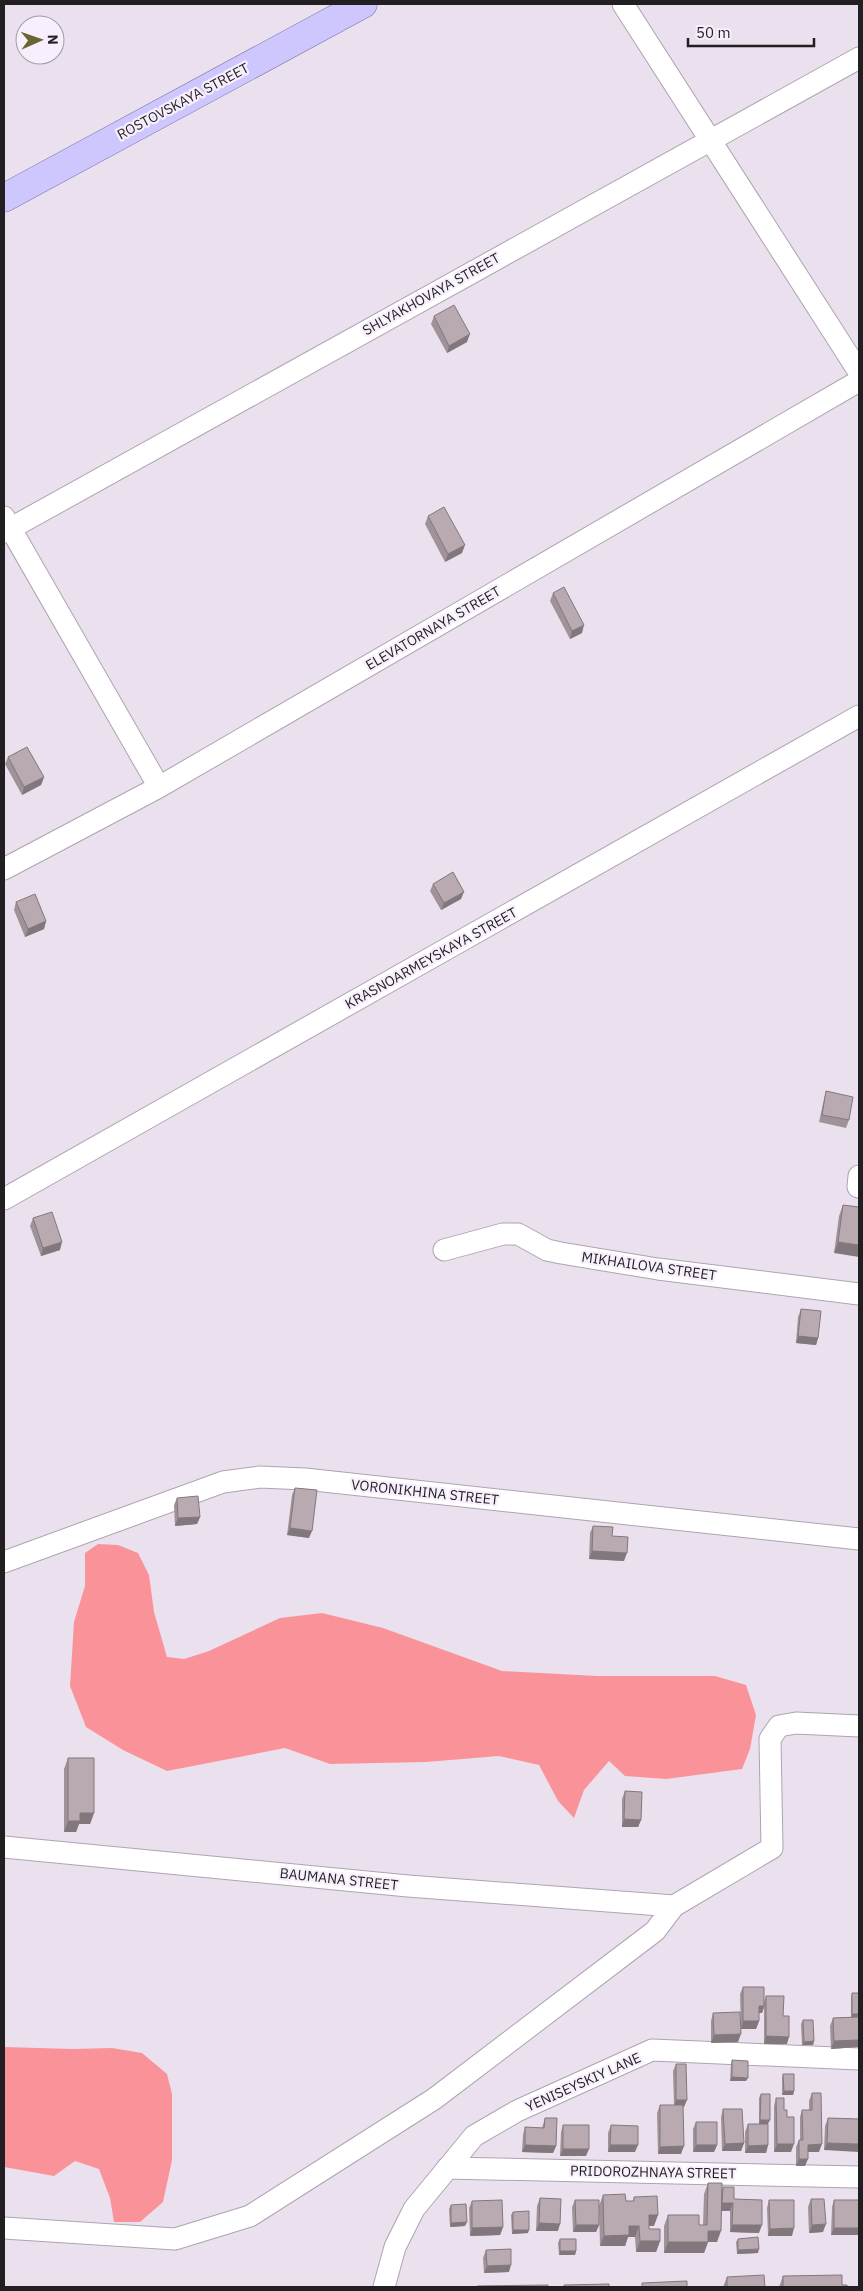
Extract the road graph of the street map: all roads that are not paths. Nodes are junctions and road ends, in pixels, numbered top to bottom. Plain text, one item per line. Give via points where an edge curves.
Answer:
1 (363, 4) edge
2 (623, 4) edge
3 (859, 58) edge
4 (711, 138) junction
5 (4, 198) edge
6 (859, 372) edge
7 (859, 380) edge
8 (6, 526) edge
9 (859, 716) edge
10 (159, 787) junction
11 (4, 869) edge
12 (4, 1200) edge
13 (444, 1250) dead end
14 (859, 1294) edge
15 (859, 1540) edge
16 (4, 1562) edge
17 (859, 1726) edge
18 (4, 1847) edge
19 (674, 1906) junction
20 (859, 2059) edge
21 (447, 2168) junction
22 (859, 2177) edge
23 (4, 2228) edge
24 (384, 2287) edge

1 - 5 main road, ROSTOVSKAYA STREET
2 - 4 street
3 - 4 street, SHLYAKHOVAYA STREET
4 - 6 street
4 - 8 street, SHLYAKHOVAYA STREET
7 - 10 street, ELEVATORNAYA STREET
8 - 10 street
9 - 12 street, KRASNOARMEYSKAYA STREET
10 - 11 street, ELEVATORNAYA STREET
13 - 14 street, MIKHAILOVA STREET via 503,1234 518,1234 547,1250 560,1253 658,1269
15 - 16 street, VORONIKHINA STREET via 305,1479 260,1477 223,1482
17 - 19 street via 778,1726 770,1739 772,1848
18 - 19 street, BAUMANA STREET via 408,1886
19 - 23 street via 655,1931 434,2099 250,2216 175,2239
20 - 21 street, YENISEYSKIY LANE via 652,2050 517,2111 474,2136
21 - 22 street, PRIDOROZHNAYA STREET
21 - 24 street, YENISEYSKIY LANE via 414,2209 395,2247

